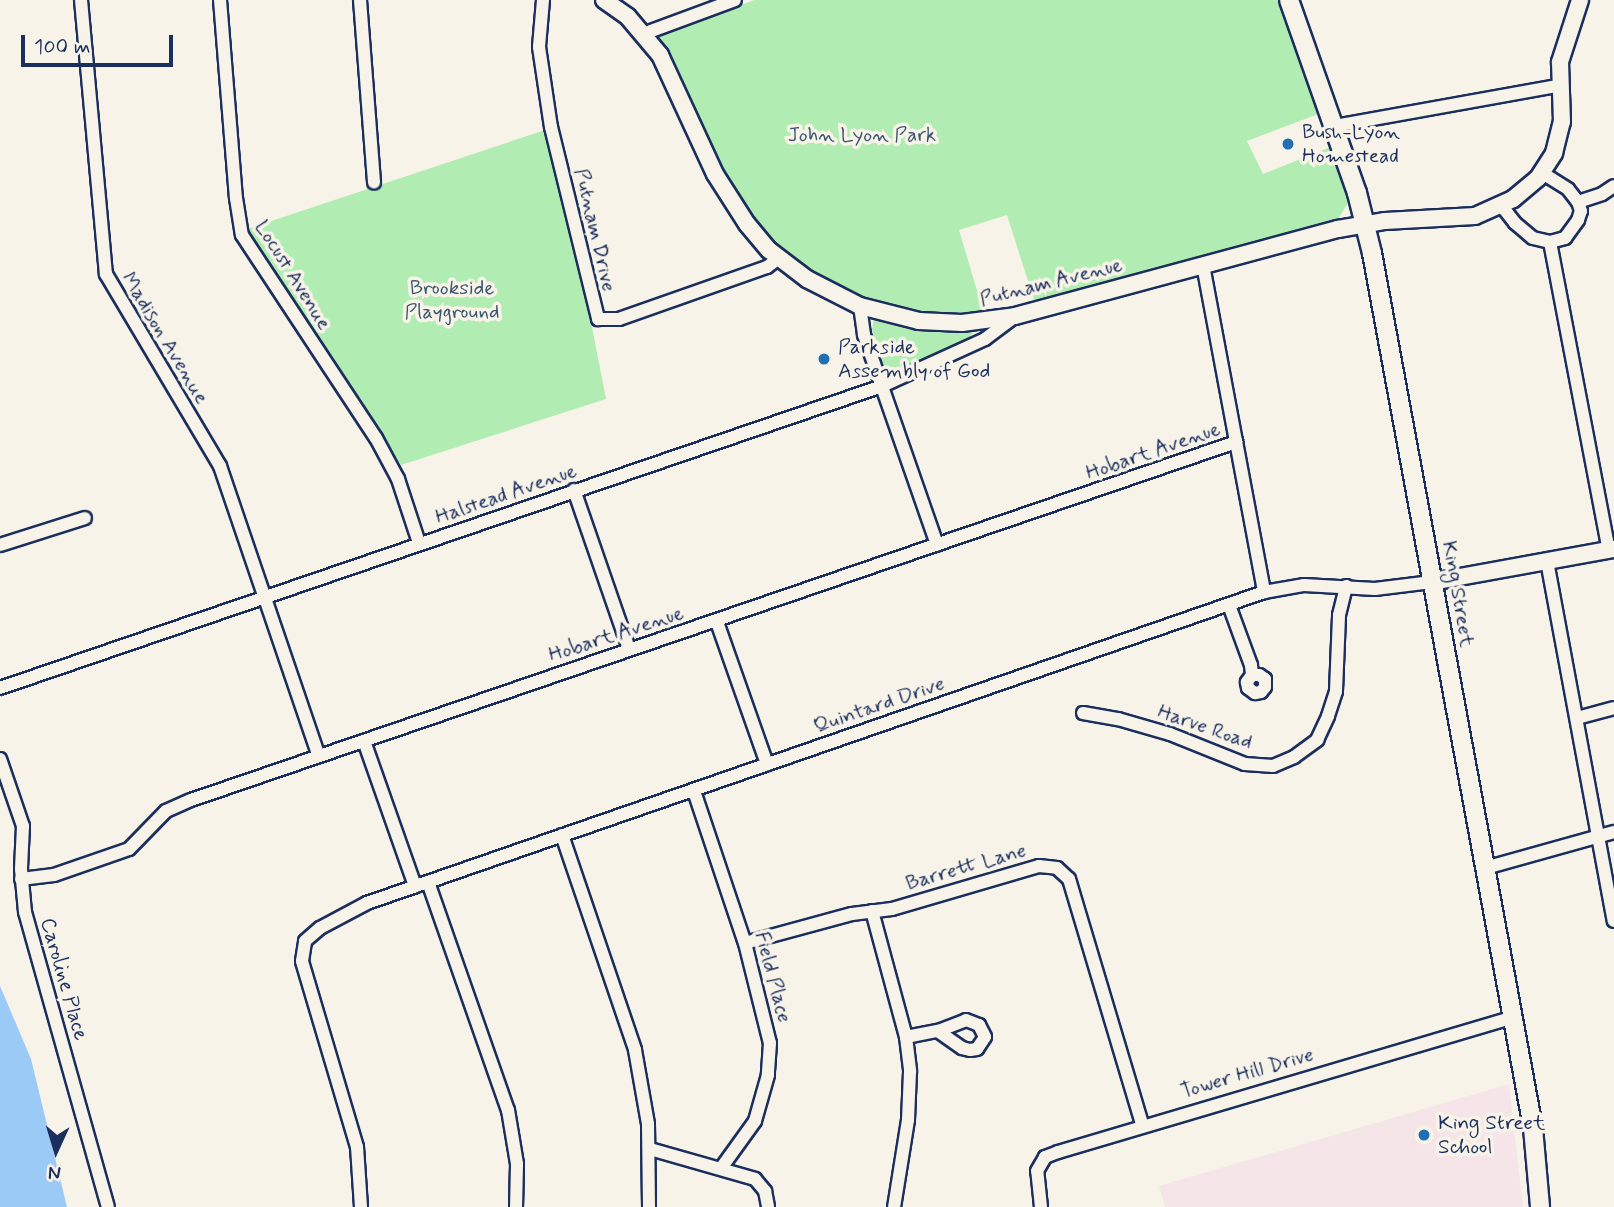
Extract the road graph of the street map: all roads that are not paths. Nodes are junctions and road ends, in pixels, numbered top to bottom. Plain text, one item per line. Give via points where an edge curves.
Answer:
1 (81, 0) edge
2 (220, 0) edge
3 (359, 0) edge
4 (543, 0) edge
5 (604, 0) edge
6 (735, 0) edge
7 (1290, 0) edge
8 (1580, 0) edge
9 (643, 34) junction
10 (1561, 85) junction
11 (1334, 126) junction
12 (1542, 173) junction
13 (374, 182) dead end
14 (1614, 186) edge
15 (1578, 202) junction
16 (1502, 205) junction
17 (1365, 224) junction
18 (1550, 242) junction
19 (779, 258) junction
20 (1203, 265) junction
21 (860, 306) junction
22 (1015, 316) junction
23 (882, 386) junction
24 (1236, 442) junction
25 (575, 491) junction
26 (85, 518) dead end
27 (419, 543) junction
28 (0, 545) edge
29 (937, 545) junction
30 (1612, 550) edge
31 (1547, 561) junction
32 (1432, 582) junction
33 (1346, 586) junction
34 (1264, 592) junction
35 (265, 596) junction
36 (1229, 605) junction
37 (717, 622) junction
38 (629, 649) junction
39 (1252, 675) dead end
40 (0, 688) edge
41 (1614, 708) edge
42 (1083, 713) dead end
43 (1577, 718) junction
44 (364, 741) junction
45 (319, 756) junction
46 (0, 759) edge
47 (767, 764) junction
48 (694, 791) junction
49 (1614, 832) edge
50 (562, 835) junction
51 (1599, 836) junction
52 (1485, 868) junction
53 (21, 878) junction
54 (428, 882) junction
55 (415, 887) junction
56 (872, 911) junction
57 (1614, 921) edge
58 (745, 943) junction
59 (1513, 1017) junction
60 (938, 1031) dead end
61 (906, 1037) junction
62 (1142, 1124) junction
63 (650, 1149) junction
64 (722, 1167) junction
65 (108, 1207) edge
66 (361, 1207) edge
67 (516, 1207) edge
68 (649, 1207) edge
69 (768, 1207) edge
70 (894, 1207) edge
71 (1041, 1207) edge
72 (1540, 1207) edge

1 - 35 street, Madison Avenue via 106,274 220,466
2 - 27 street, Locust Avenue via 242,235 376,438 398,479
3 - 13 street
4 - 19 street, Putnam Drive via 539,47 551,127 598,319 619,319 766,267
5 - 9 street, Putnam Avenue
6 - 9 street
7 - 11 main road, King Street
8 - 10 street via 1563,50
9 - 19 street, Putnam Avenue via 663,62 732,204
10 - 11 street
10 - 12 street via 1561,129
11 - 17 main road, King Street
12 - 15 street
12 - 16 street via 1524,192
14 - 15 street
15 - 18 street via 1581,211 1574,230
16 - 17 street, Putnam Avenue via 1475,216
16 - 18 street via 1525,232
17 - 20 street, Putnam Avenue
17 - 32 main road, King Street
18 - 30 street
19 - 21 street, Putnam Avenue via 828,292
20 - 22 street, Putnam Avenue
20 - 24 street
21 - 22 street, Putnam Avenue via 939,323
21 - 23 street via 864,335
22 - 23 street, Halstead Avenue via 985,339
23 - 25 street, Halstead Avenue
23 - 29 street
24 - 29 street, Hobart Avenue
24 - 34 street
25 - 27 street, Halstead Avenue
25 - 38 street
26 - 28 street
27 - 35 street, Halstead Avenue
29 - 37 street, Hobart Avenue
30 - 31 street
31 - 32 street
31 - 43 street
32 - 33 street, Quintard Drive via 1393,588
32 - 52 main road, King Street
33 - 34 street, Quintard Drive via 1304,584
33 - 42 street, Harve Road via 1341,599 1336,691 1317,740 1294,757 1273,766 1245,764 1183,738
34 - 36 street, Quintard Drive
35 - 40 street, Halstead Avenue
35 - 45 street, Madison Avenue
36 - 39 street
36 - 47 street, Quintard Drive
37 - 38 street, Hobart Avenue
37 - 47 street
38 - 44 street, Hobart Avenue
41 - 43 street
43 - 51 street
44 - 45 street, Hobart Avenue
44 - 55 street
45 - 53 street, Hobart Avenue via 166,811 128,849 54,875
46 - 53 street, Caroline Place via 23,826
47 - 48 street, Quintard Drive
48 - 50 street, Quintard Drive
48 - 58 street, Field Place
49 - 51 street
50 - 54 street, Quintard Drive
50 - 63 street via 635,1050
51 - 52 street
51 - 57 street
52 - 59 main road, King Street
53 - 65 street, Caroline Place via 25,912
54 - 55 street, Quintard Drive
54 - 67 street via 508,1110 517,1164
55 - 66 street, Quintard Drive via 347,912 305,941 302,961 357,1147
56 - 58 street, Barrett Lane
56 - 61 street
56 - 62 street, Barrett Lane via 1040,866 1064,873
58 - 64 street, Field Place via 768,1027 771,1056 755,1121
59 - 62 street, Tower Hill Drive
59 - 72 main road, King Street via 1533,1128
60 - 61 street
61 - 70 street via 908,1120
62 - 71 street, Tower Hill Drive via 1045,1157 1037,1171
63 - 64 street
63 - 68 street
64 - 69 street via 755,1179 765,1191

